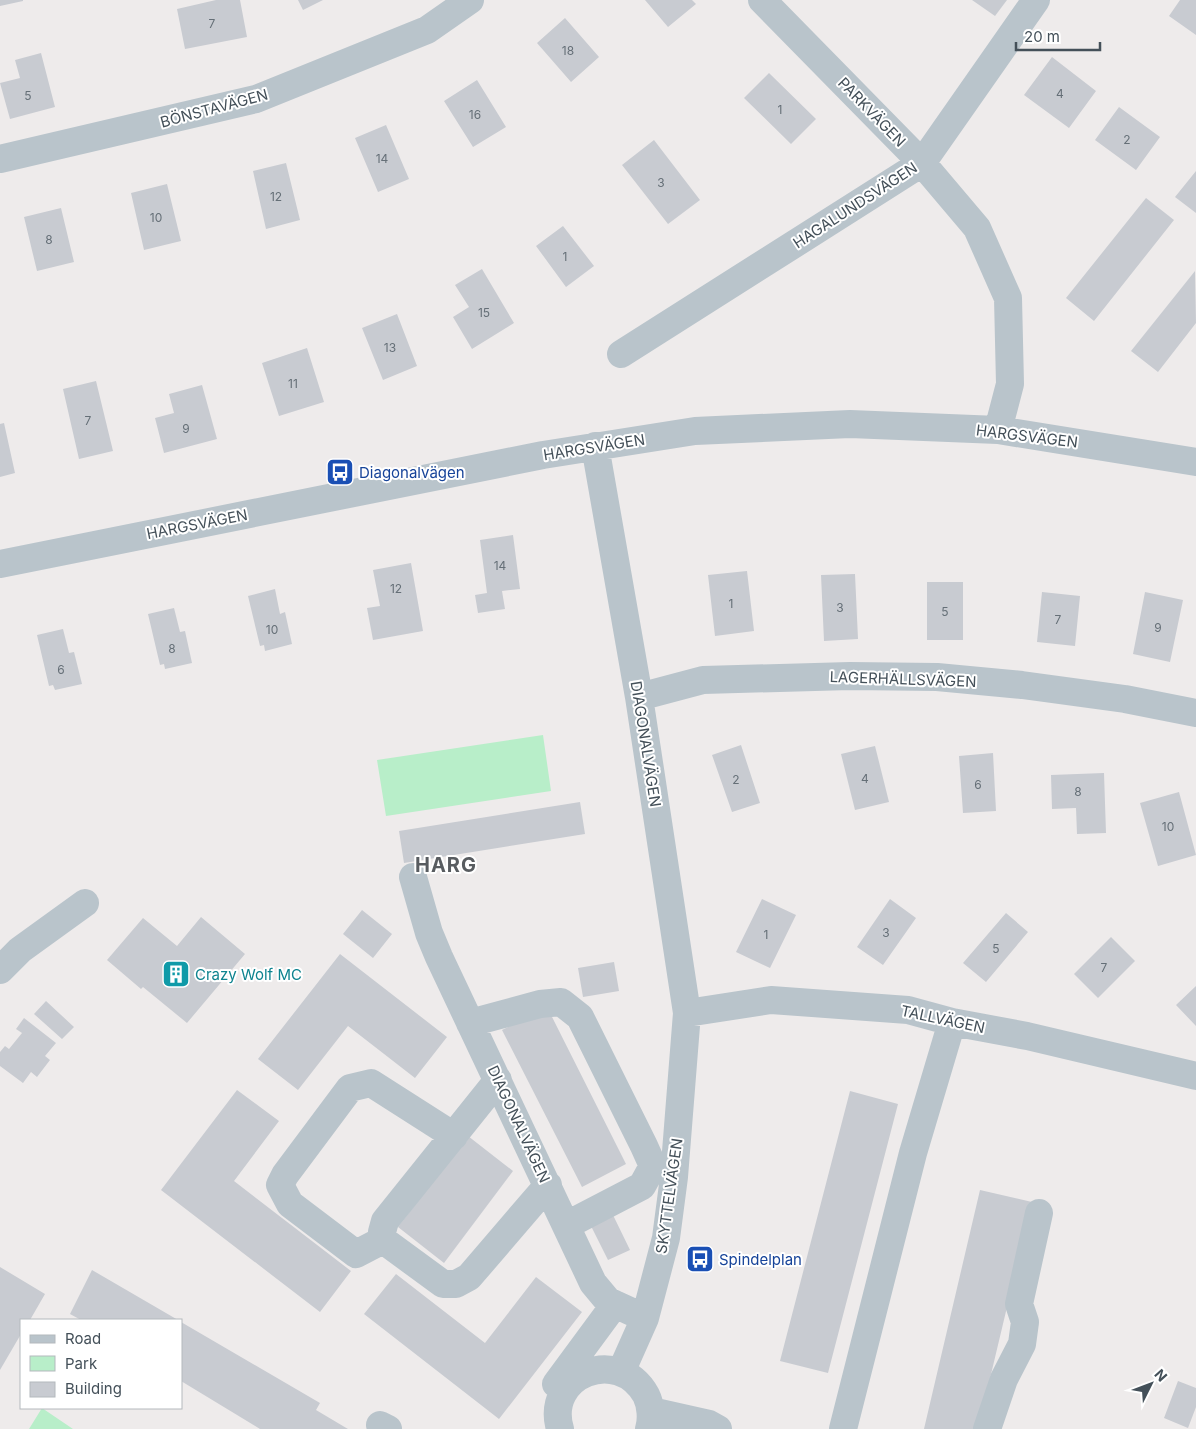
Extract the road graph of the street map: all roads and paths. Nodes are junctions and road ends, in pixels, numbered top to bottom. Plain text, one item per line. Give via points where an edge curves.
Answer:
1 (470, 0) edge
2 (762, 0) edge
3 (1036, 0) edge
4 (0, 159) edge
5 (922, 163) junction
6 (622, 354) dead end
7 (998, 430) junction
8 (595, 446) junction
9 (1196, 462) edge
10 (0, 564) edge
11 (639, 697) junction
12 (1196, 713) edge
13 (413, 877) dead end
14 (85, 904) dead end
15 (0, 970) edge
16 (687, 1013) junction
17 (952, 1022) junction
18 (470, 1023) junction
19 (1196, 1076) edge
20 (498, 1080) junction
21 (454, 1136) junction
22 (548, 1185) junction
23 (1040, 1213) dead end
24 (567, 1225) junction
25 (383, 1240) junction
26 (615, 1304) junction
27 (645, 1318) junction
28 (621, 1372) junction
29 (556, 1384) dead end
30 (650, 1420) edge
31 (560, 1429) edge
32 (718, 1429) edge
33 (843, 1429) edge
34 (987, 1429) edge

1 - 4 street, BÖNSTAVÄGEN via 427,30 256,100
2 - 5 street, PARKVÄGEN
3 - 5 street, HAGALUNDSVÄGEN
5 - 6 street, HAGALUNDSVÄGEN
5 - 7 street, PARKVÄGEN via 977,228 1008,298 1010,384
7 - 8 street, HARGSVÄGEN via 850,424 695,431
7 - 9 street, HARGSVÄGEN
8 - 10 street, HARGSVÄGEN
8 - 11 street, DIAGONALVÄGEN
11 - 12 street, LAGERHÄLLSVÄGEN via 704,680 937,677 1050,688
11 - 16 street, DIAGONALVÄGEN
13 - 18 street, DIAGONALVÄGEN via 429,933
14 - 15 street via 20,950
16 - 17 street, TALLVÄGEN via 771,1000 908,1010
16 - 27 street, SKYTTELVÄGEN via 666,1238
17 - 19 street, TALLVÄGEN via 1027,1036
17 - 33 street via 913,1153
18 - 20 street, DIAGONALVÄGEN
18 - 24 street via 540,1004 561,1002 580,1017 644,1146 653,1166 642,1186
20 - 21 street
20 - 22 street, DIAGONALVÄGEN
21 - 25 street via 385,1221
21 - 25 street via 371,1083 350,1088 285,1175 280,1185 290,1204 356,1254
22 - 24 street, DIAGONALVÄGEN
22 - 25 street via 469,1277 456,1284 443,1284
23 - 34 street via 1019,1304 1025,1322 1022,1344 1004,1379
24 - 26 street, DIAGONALVÄGEN via 593,1283 608,1301
26 - 27 street, DIAGONALVÄGEN
26 - 29 street
27 - 28 street, SKYTTELVÄGEN
28 - 30 street via 642,1387 648,1398
28 - 31 street via 606,1368 576,1378 565,1390 559,1405
30 - 32 street via 709,1424

